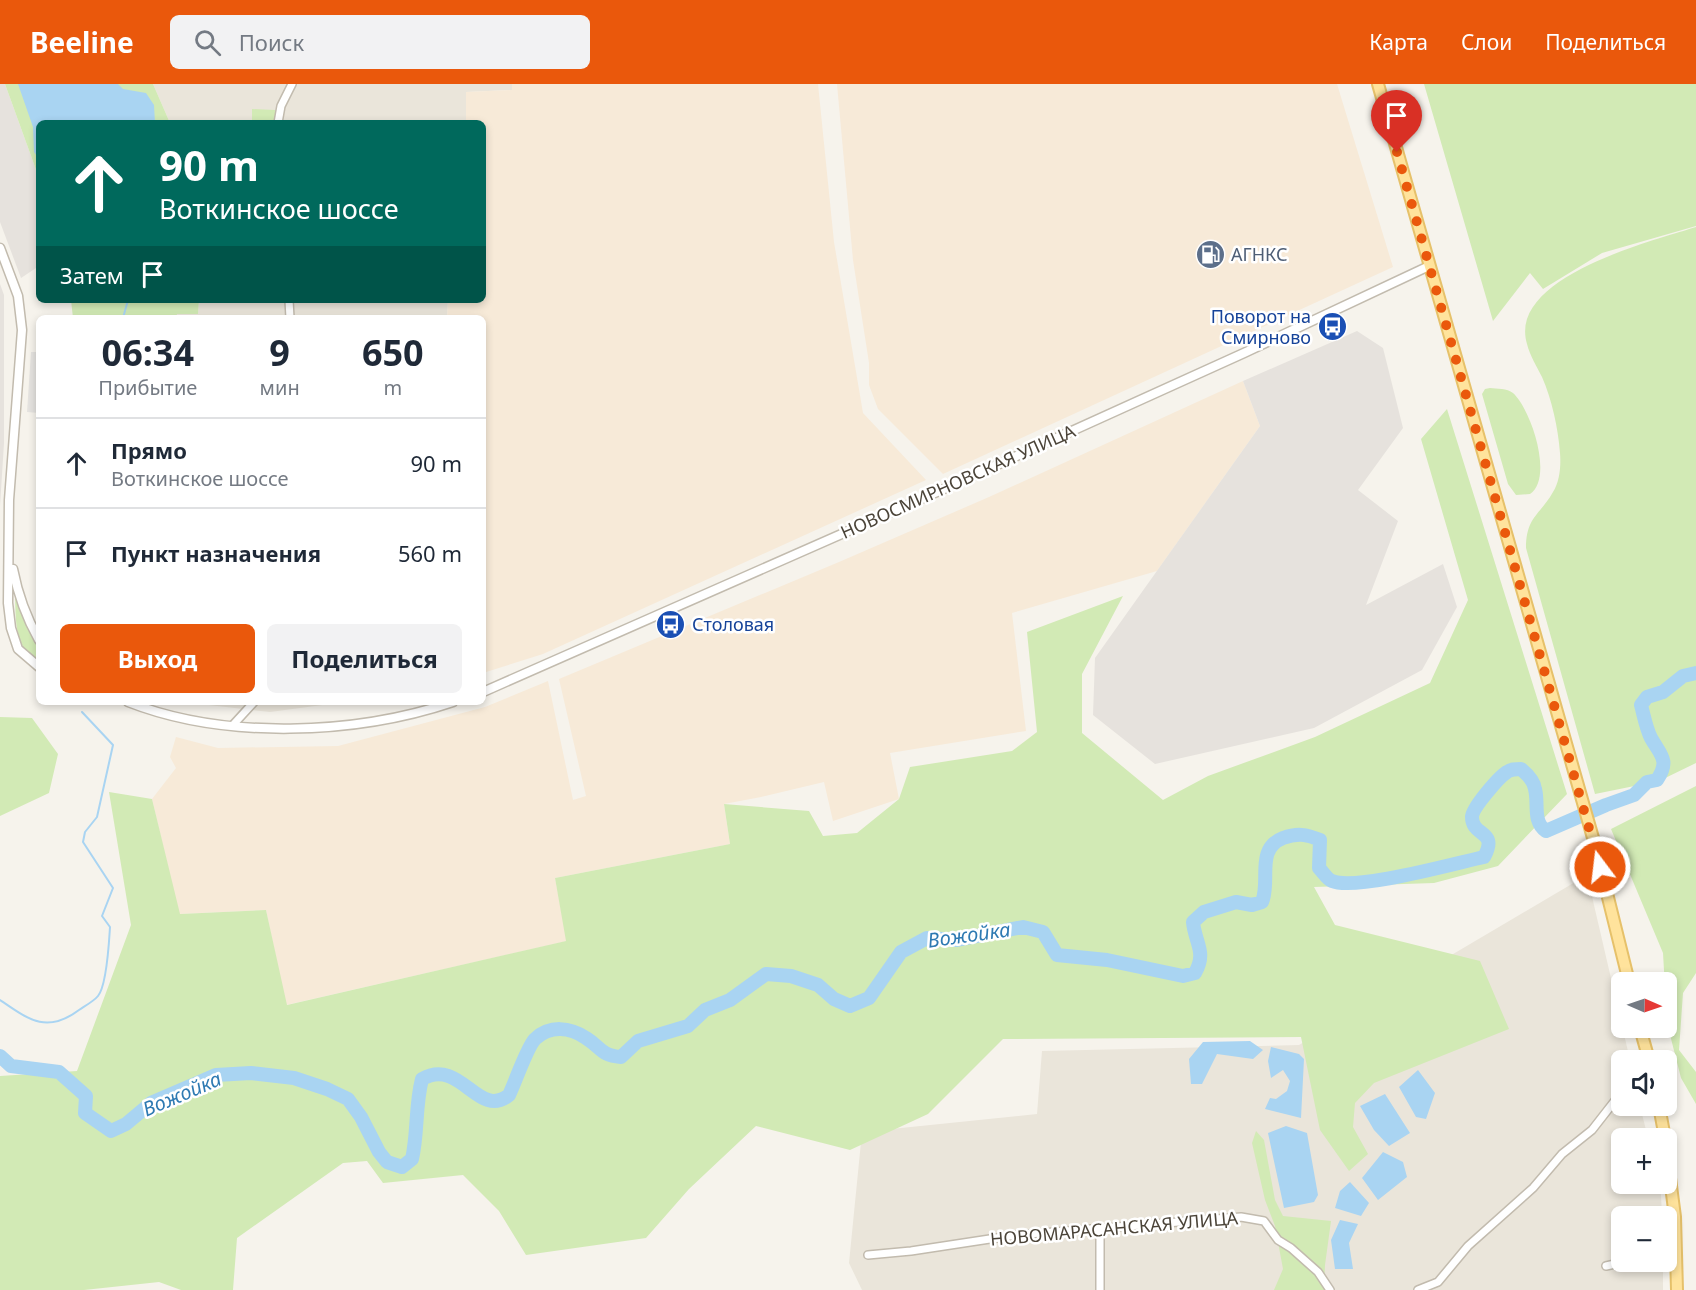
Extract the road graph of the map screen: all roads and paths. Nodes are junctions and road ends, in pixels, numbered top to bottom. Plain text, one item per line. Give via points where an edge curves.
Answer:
1 (292, 84) edge
2 (1378, 84) edge
3 (279, 120) edge
4 (0, 248) edge
5 (1429, 266) junction
6 (10, 550) junction
7 (36, 634) edge
8 (36, 664) edge
9 (486, 691) edge
10 (135, 705) edge
11 (251, 705) edge
12 (441, 705) edge
13 (232, 726) junction
14 (1626, 972) edge
15 (1611, 1106) edge
16 (1100, 1229) junction
17 (868, 1256) dead end
18 (1611, 1265) edge
19 (1606, 1266) dead end
20 (1674, 1272) edge
21 (1100, 1290) edge
22 (1330, 1290) edge
23 (1418, 1290) edge
24 (1677, 1290) edge

1 - 3 street
2 - 5 main road
4 - 6 street via 18,296 22,330 9,500
5 - 9 street, НОВОСМИРНОВСКАЯ УЛИЦА via 966,479
5 - 14 main road via 1573,767
6 - 7 street via 17,590
6 - 8 street via 11,628 18,649
10 - 13 street via 190,721
11 - 13 street
12 - 13 street via 360,725
15 - 23 street via 1533,1188 1468,1246 1438,1282
16 - 17 street, НОВОМАРАСАНСКАЯ УЛИЦА via 1016,1235
16 - 21 street
16 - 22 street, НОВОМАРАСАНСКАЯ УЛИЦА via 1241,1217 1264,1221 1278,1240 1318,1272
18 - 19 street
20 - 24 main road

